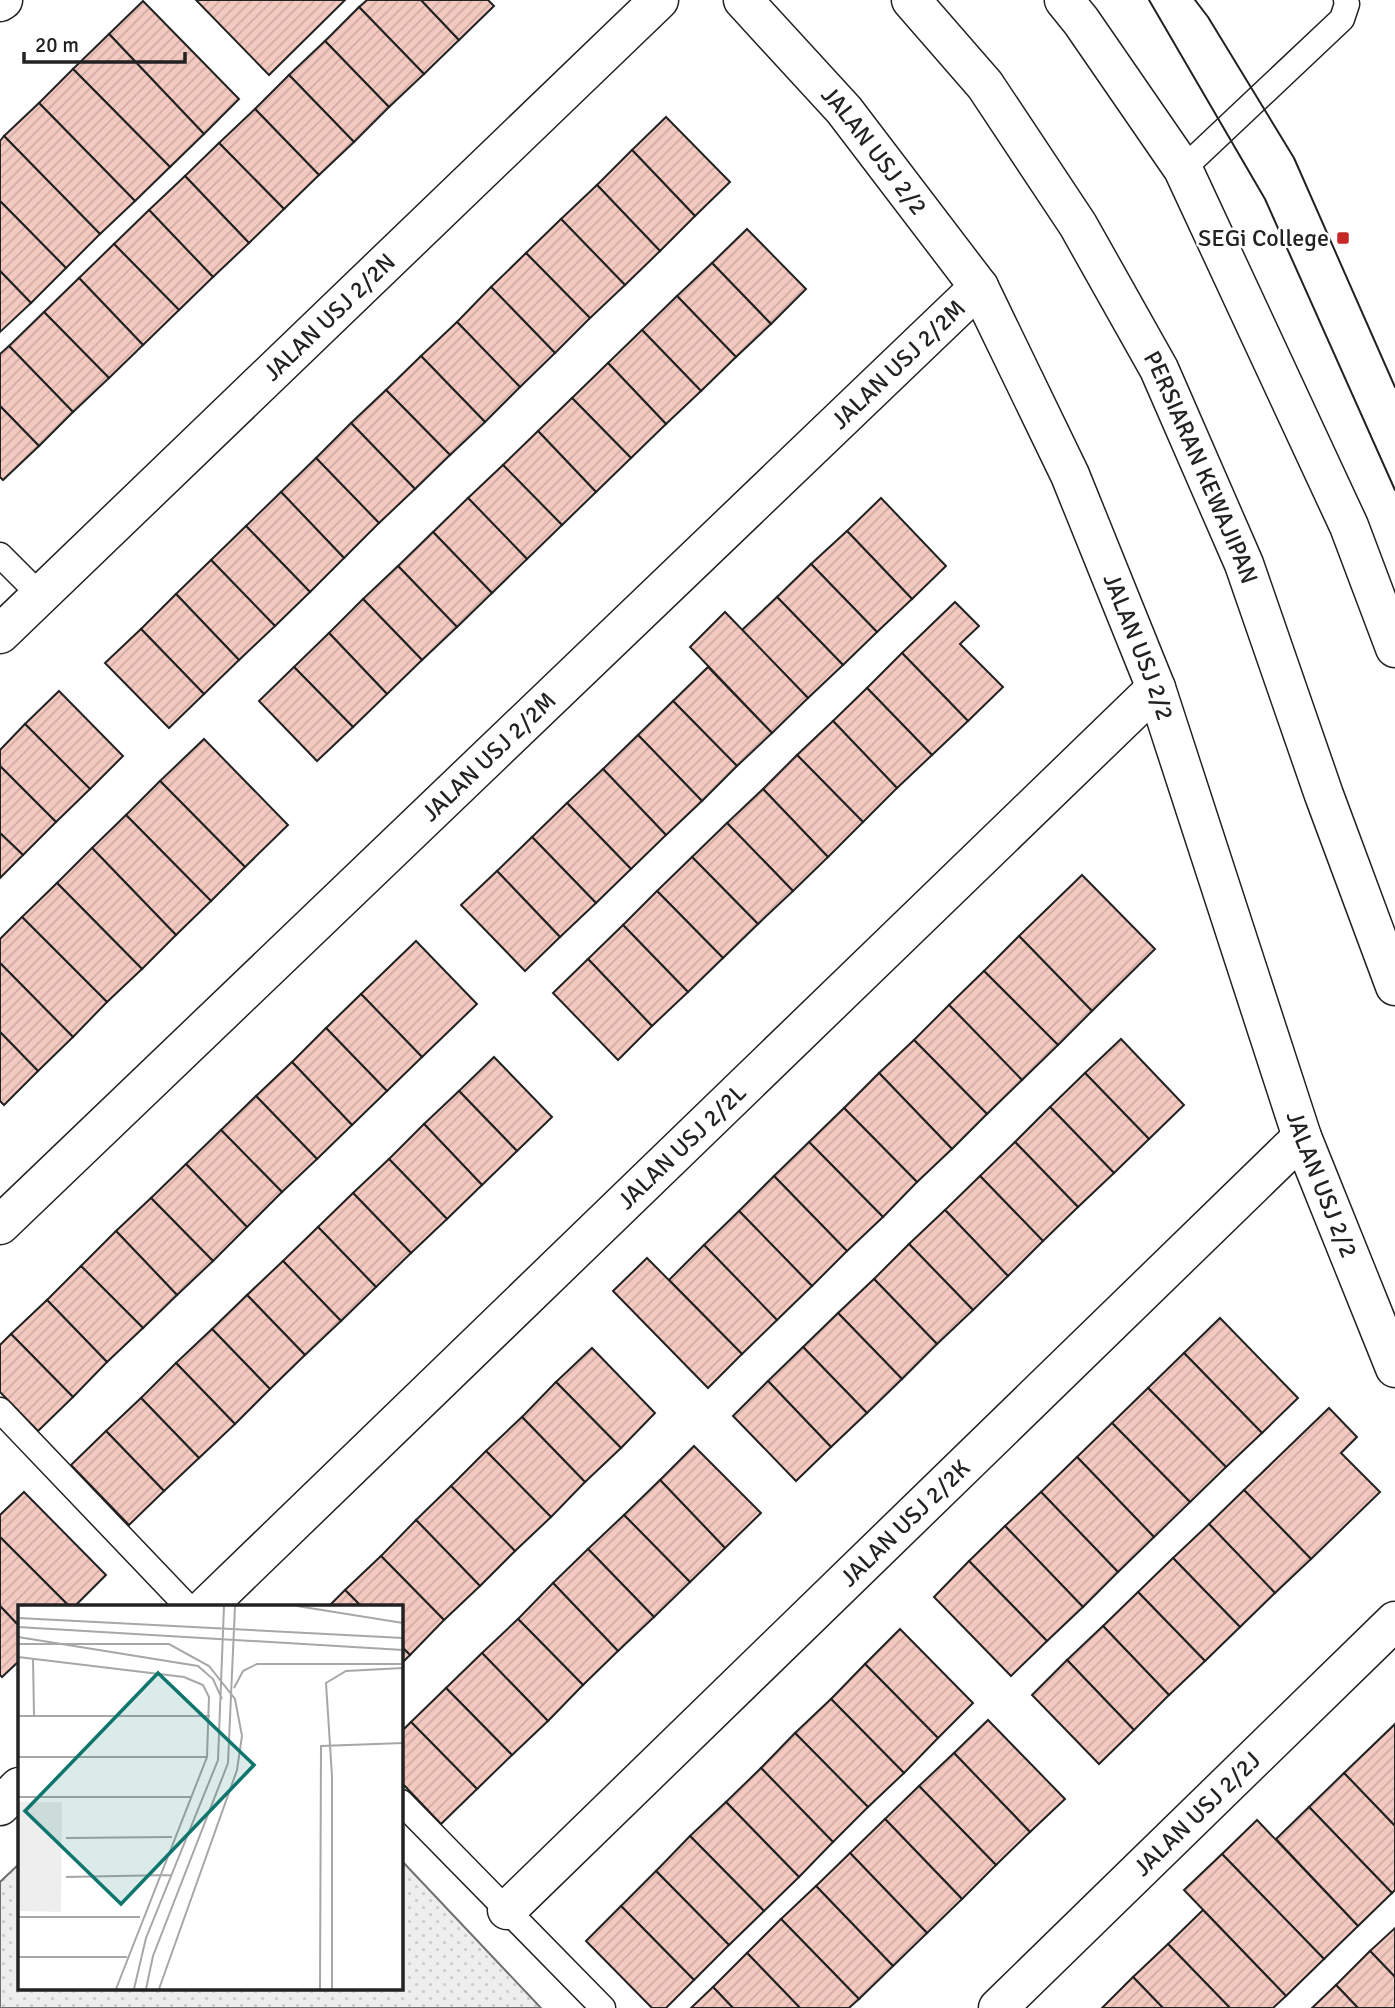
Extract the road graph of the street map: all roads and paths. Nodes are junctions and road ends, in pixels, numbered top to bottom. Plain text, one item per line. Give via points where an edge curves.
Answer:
1 (659, 0) edge
2 (743, 0) edge
3 (911, 0) edge
4 (1064, 0) edge
5 (1346, 0) edge
6 (1183, 169) junction
7 (979, 287) junction
8 (0, 555) edge
9 (40, 595) junction
10 (0, 634) edge
11 (1395, 648) edge
12 (1156, 688) junction
13 (1395, 986) edge
14 (1302, 1137) junction
15 (0, 1226) edge
16 (1395, 1368) edge
17 (0, 1410) edge
18 (201, 1605) edge
19 (205, 1605) edge
20 (1395, 1620) edge
21 (18, 1788) edge
22 (402, 1803) edge
23 (0, 1806) edge
24 (507, 1910) junction
25 (603, 2008) edge
26 (998, 2008) edge

1 - 9 street, JALAN USJ 2/2N
2 - 7 street, JALAN USJ 2/2 via 844,110
3 - 13 street, PERSIARAN KEWAJIPAN via 992,96 1079,225 1159,369 1244,564
4 - 6 street
5 - 6 lane via 1342,19
6 - 11 street via 1343,514
7 - 12 street, JALAN USJ 2/2 via 1070,475
7 - 15 street, JALAN USJ 2/2M
8 - 9 lane
9 - 10 street, JALAN USJ 2/2N
12 - 14 street, JALAN USJ 2/2
12 - 19 street, JALAN USJ 2/2L
14 - 16 street, JALAN USJ 2/2
14 - 24 street, JALAN USJ 2/2K
17 - 18 lane
20 - 26 street, JALAN USJ 2/2J
21 - 23 street
22 - 24 lane
24 - 25 lane

